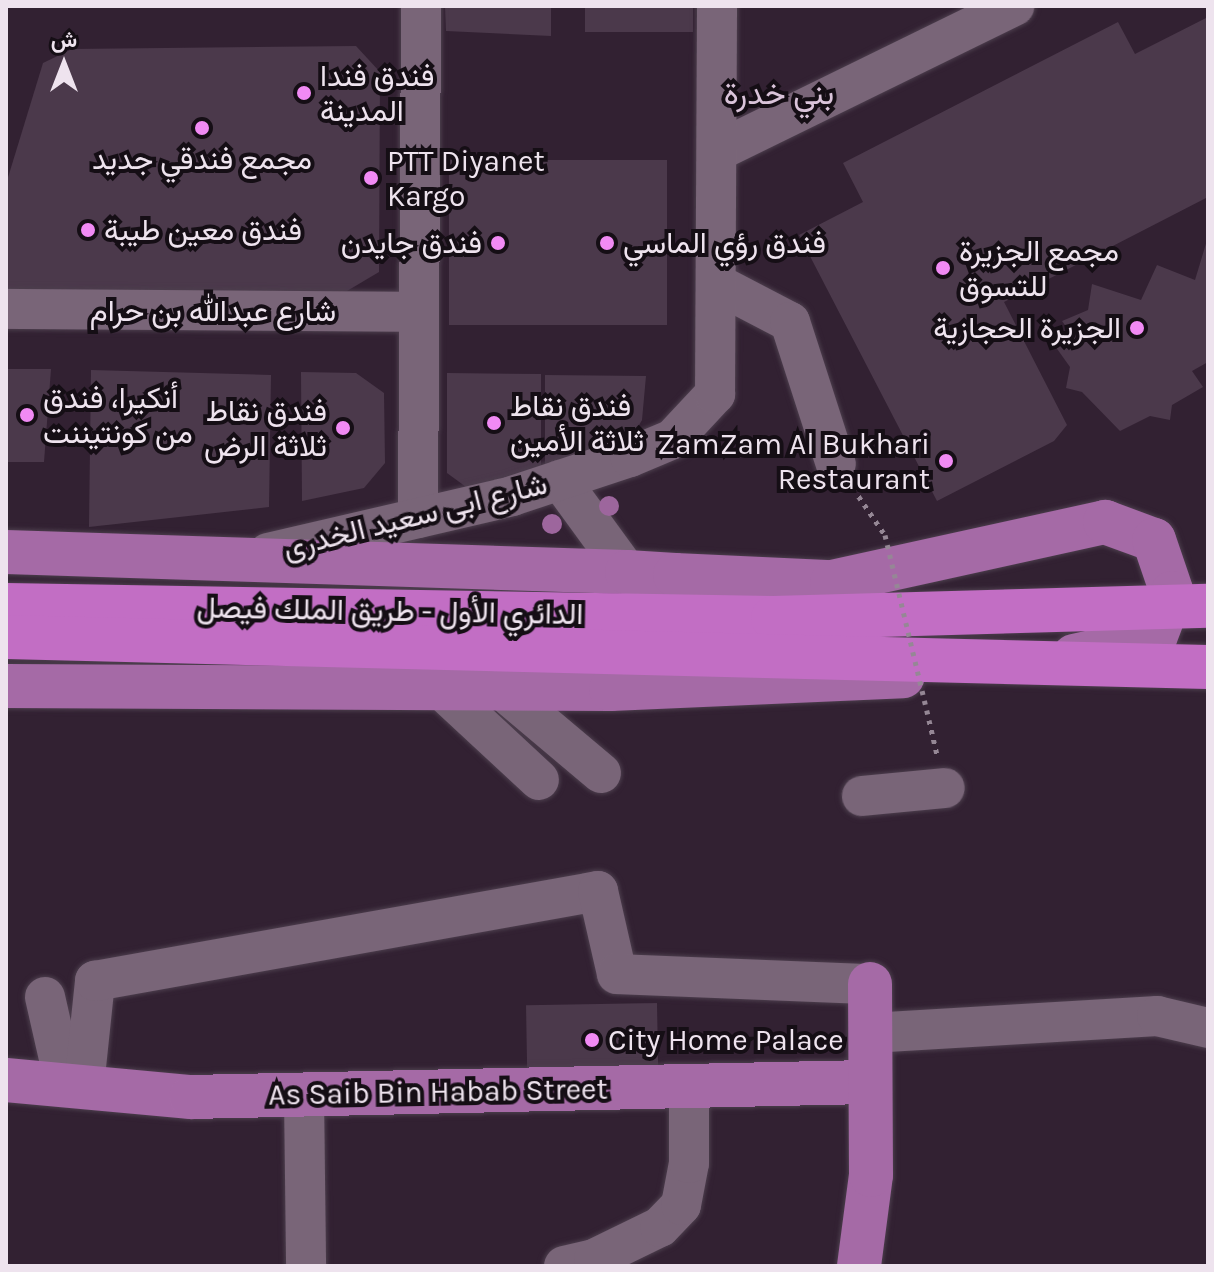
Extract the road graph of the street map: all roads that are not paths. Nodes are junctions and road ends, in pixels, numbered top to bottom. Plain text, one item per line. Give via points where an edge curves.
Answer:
1 (421, 6) edge
2 (717, 6) edge
3 (1014, 6) edge
4 (718, 151) junction
5 (719, 285) junction
6 (6, 309) edge
7 (419, 312) junction
8 (836, 464) road end
9 (560, 480) junction
10 (418, 518) junction
11 (6, 552) edge
12 (229, 562) junction
13 (627, 572) junction
14 (675, 575) junction
15 (6, 605) edge
16 (1190, 606) edge
17 (773, 618) junction
18 (6, 637) edge
19 (1126, 657) junction
20 (1034, 663) junction
21 (484, 666) junction
22 (1208, 667) edge
23 (6, 686) edge
24 (1208, 687) edge
25 (945, 788) dead end
26 (862, 796) dead end
27 (870, 984) joint
28 (34, 999) dead end
29 (1208, 1028) edge
30 (870, 1033) junction
31 (870, 1082) junction
32 (50, 1083) edge
33 (689, 1086) junction
34 (304, 1095) junction
35 (306, 1266) edge
36 (564, 1266) edge
37 (859, 1266) edge

1 - 7 street
2 - 4 street, شارع ابى سعيد الخدرى
3 - 4 street
4 - 5 street, شارع ابى سعيد الخدرى
5 - 8 street via 790,322
5 - 9 street, شارع ابى سعيد الخدرى via 715,394 673,439
6 - 7 street, شارع عبدالله بن حرام
7 - 10 street
9 - 10 street, شارع ابى سعيد الخدرى
9 - 13 street
10 - 12 street, شارع ابى سعيد الخدرى
11 - 12 main road
12 - 13 main road
13 - 14 main road
14 - 16 main road via 832,582 1105,522 1154,540
14 - 17 main road
15 - 21 highway, الدائري الأول - طريق الملك فيصل
16 - 17 highway, الدائري الأول - طريق الملك فيصل
16 - 19 main road
17 - 21 highway, الدائري الأول - طريق الملك فيصل
18 - 21 highway, الدائري الأول - طريق الملك فيصل
19 - 20 highway
19 - 22 highway
19 - 24 main road
20 - 21 highway via 848,659
20 - 21 main road via 775,684
21 - 21 street via 570,776
21 - 23 main road
25 - 26 street
27 - 30 main road
27 - 32 street via 617,974 598,891 95,981
28 - 32 street
29 - 30 street via 1157,1016
30 - 31 main road
31 - 33 main road, As Saib Bin Habab Street
31 - 37 main road via 871,1175
32 - 34 main road, As Saib Bin Habab Street via 191,1097
33 - 34 main road, As Saib Bin Habab Street
33 - 36 street via 689,1163 681,1205 660,1227 594,1259
34 - 35 street

